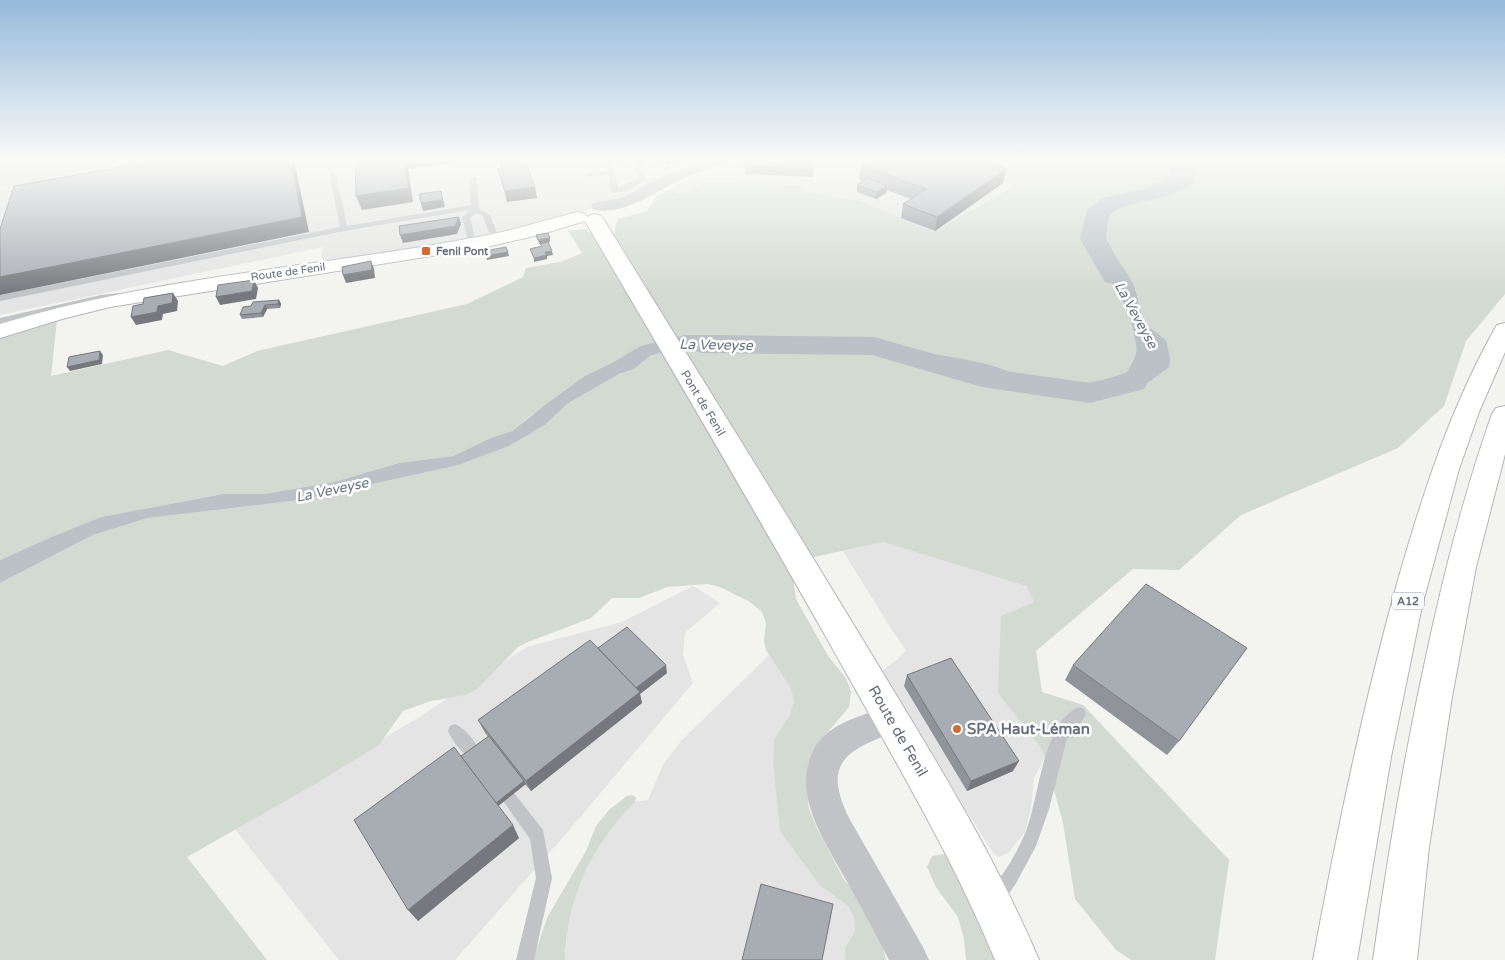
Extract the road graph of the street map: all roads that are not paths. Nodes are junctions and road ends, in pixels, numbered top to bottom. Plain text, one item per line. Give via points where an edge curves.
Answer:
1 (339, 205) edge
2 (475, 205) edge
3 (627, 205) edge
4 (475, 208) junction
5 (595, 219) junction
6 (344, 229) junction
7 (495, 239) junction
8 (472, 243) junction
9 (166, 291) junction
10 (0, 298) edge
11 (0, 321) edge
12 (1505, 330) edge
13 (0, 331) edge
14 (1505, 414) edge
15 (767, 508) joint
16 (1079, 714) dead end
17 (891, 719) junction
18 (455, 731) dead end
19 (474, 752) edge
20 (509, 798) edge
21 (992, 902) junction
22 (525, 960) edge
23 (910, 960) edge
24 (1017, 960) edge
25 (1335, 960) edge
26 (1395, 960) edge

1 - 6 lane
2 - 4 lane
3 - 5 street, Route de Fenil
4 - 6 lane
4 - 7 lane via 486,215
4 - 8 lane via 466,217
5 - 7 main road, Route de Fenil
5 - 15 main road, Pont de Fenil
6 - 10 lane
7 - 8 main road, Route de Fenil
8 - 9 main road, Route de Fenil
9 - 11 lane via 101,298
9 - 13 main road, Route de Fenil via 55,314
12 - 25 main road, A12 via 1486,365 1449,460 1410,589 1369,768
14 - 26 main road via 1483,484 1450,618 1418,794
15 - 17 main road, Route de Fenil
16 - 21 lane via 1064,729 1030,843 1017,869
17 - 21 main road, Route de Fenil
17 - 23 street via 849,736 833,748 822,775 822,790 828,811
18 - 19 lane
20 - 22 lane via 537,836 544,878
21 - 24 main road, Route de Fenil

